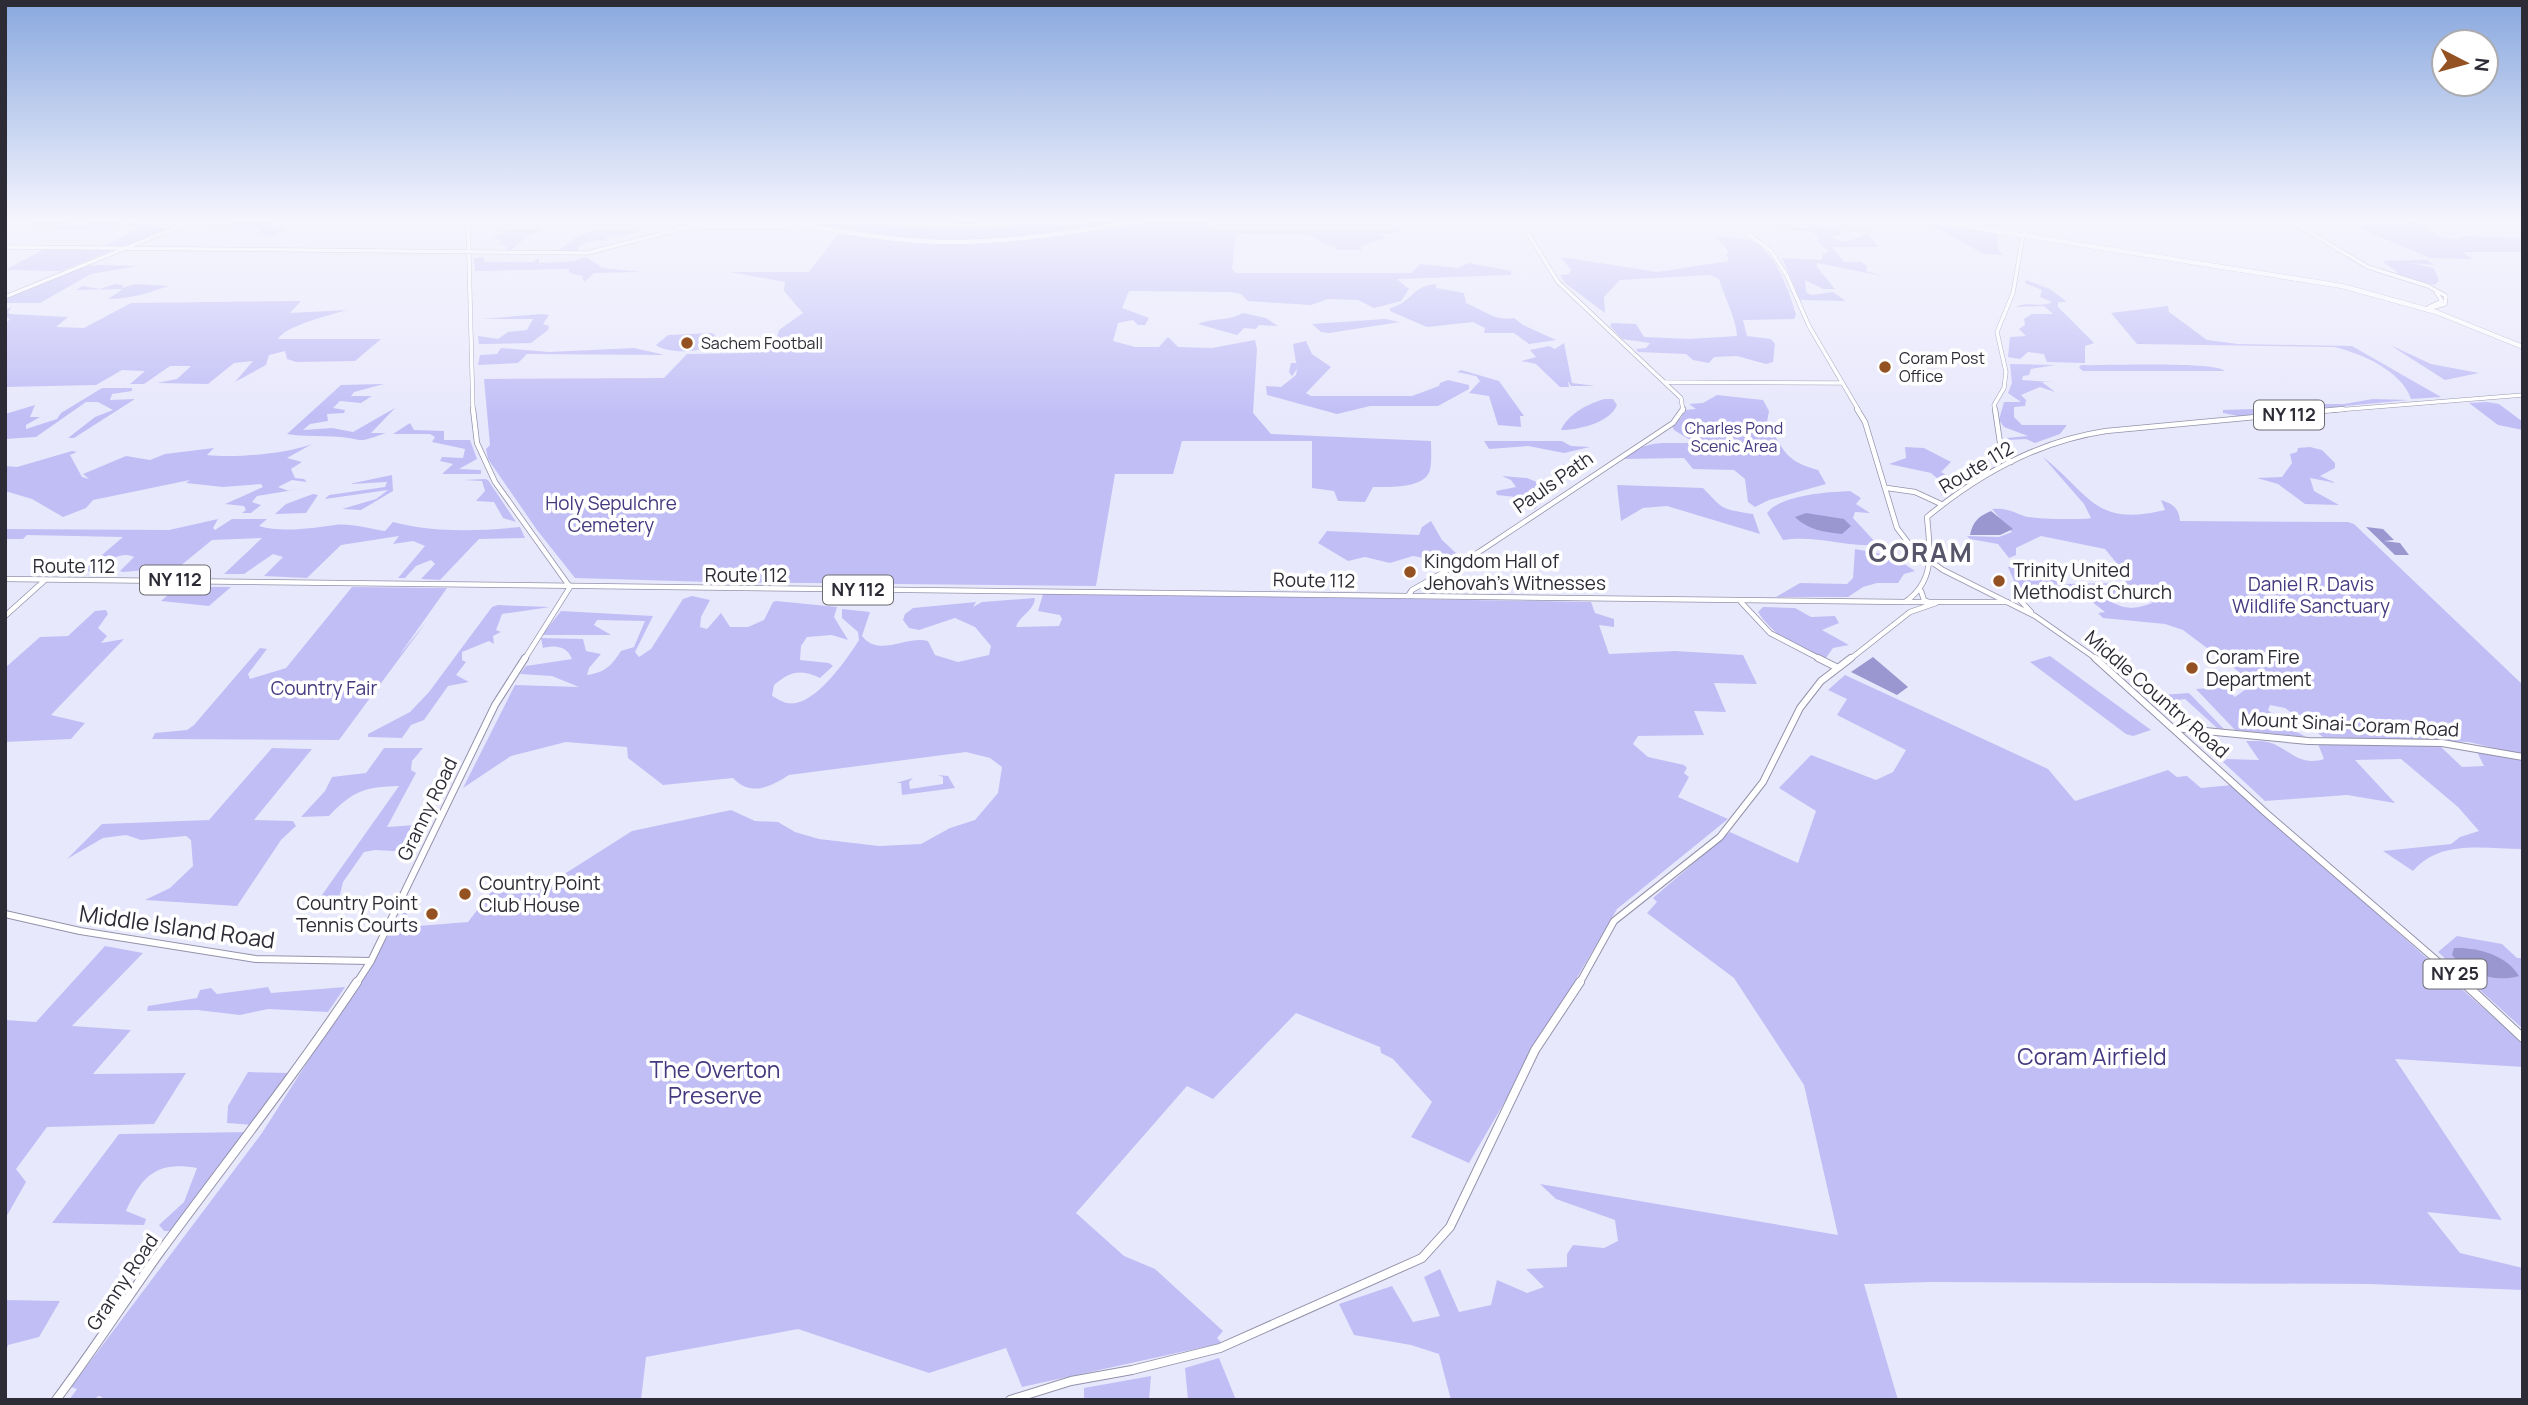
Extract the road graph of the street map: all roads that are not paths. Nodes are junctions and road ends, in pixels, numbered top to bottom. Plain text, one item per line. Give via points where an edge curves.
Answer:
1 (36, 285) edge
2 (469, 285) edge
3 (1561, 285) edge
4 (1789, 285) edge
5 (2015, 285) edge
6 (2338, 285) edge
7 (2421, 285) edge
8 (5, 297) edge
9 (2431, 308) junction
10 (2523, 345) edge
11 (1665, 382) junction
12 (1842, 383) junction
13 (2523, 395) edge
14 (2011, 462) junction
15 (1887, 488) junction
16 (1941, 504) junction
17 (1931, 563) junction
18 (5, 579) edge
19 (46, 580) junction
20 (570, 587) junction
21 (1921, 591) junction
22 (1408, 596) junction
23 (2018, 598) dead end
24 (1741, 602) junction
25 (1905, 602) junction
26 (2009, 602) junction
27 (1933, 603) junction
28 (2033, 615) junction
29 (5, 616) edge
30 (1838, 668) junction
31 (2174, 728) junction
32 (2523, 757) edge
33 (5, 914) edge
34 (371, 961) junction
35 (2523, 1038) edge
36 (56, 1400) edge
37 (1010, 1400) edge

1 - 8 main road
2 - 20 main road via 471,392 477,443 495,482
3 - 11 main road
4 - 12 main road, Middle Country Road / NY 25
5 - 14 main road via 1997,332 2006,380 1994,405 2002,456
6 - 9 highway
7 - 9 main road via 2440,291 2448,301
9 - 10 highway
11 - 12 main road
11 - 22 main road, Pauls Path via 1684,404 1683,413 1673,423
12 - 15 main road, Middle Country Road / NY 25 via 1867,427
13 - 14 main road, Route 112 / NY 112 via 2084,435 2034,449
14 - 16 main road, Route 112 / NY 112
15 - 16 main road via 1918,493
15 - 17 main road, Middle Country Road / NY 25 via 1897,528
16 - 17 main road, Route 112 via 1927,517
17 - 21 main road, Route 112
17 - 26 main road, Middle Country Road / NY 25
18 - 19 main road, Route 112 / NY 112
19 - 20 main road, Route 112 / NY 112
19 - 29 main road
20 - 22 main road, Route 112 / NY 112
20 - 34 main road, Granny Road via 495,705
21 - 25 main road
21 - 27 main road via 1924,600
22 - 24 main road, Route 112 / NY 112
23 - 28 main road
24 - 25 main road, Route 112 / NY 112
24 - 30 main road via 1770,633
25 - 27 main road, Route 112
26 - 27 main road, Route 112
26 - 28 main road, Middle Country Road / NY 25
27 - 30 main road via 1910,612
28 - 31 main road, Middle Country Road / NY 25 via 2104,664
30 - 37 main road via 1800,708 1763,782 1720,836 1614,921 1520,1079 1450,1227 1423,1258 1220,1348 1071,1381
31 - 32 main road, Mount Sinai-Coram Road via 2308,741 2442,743
31 - 35 main road, Middle Country Road / NY 25
33 - 34 main road, Middle Island Road via 62,928 256,959
34 - 36 main road, Granny Road via 302,1065

